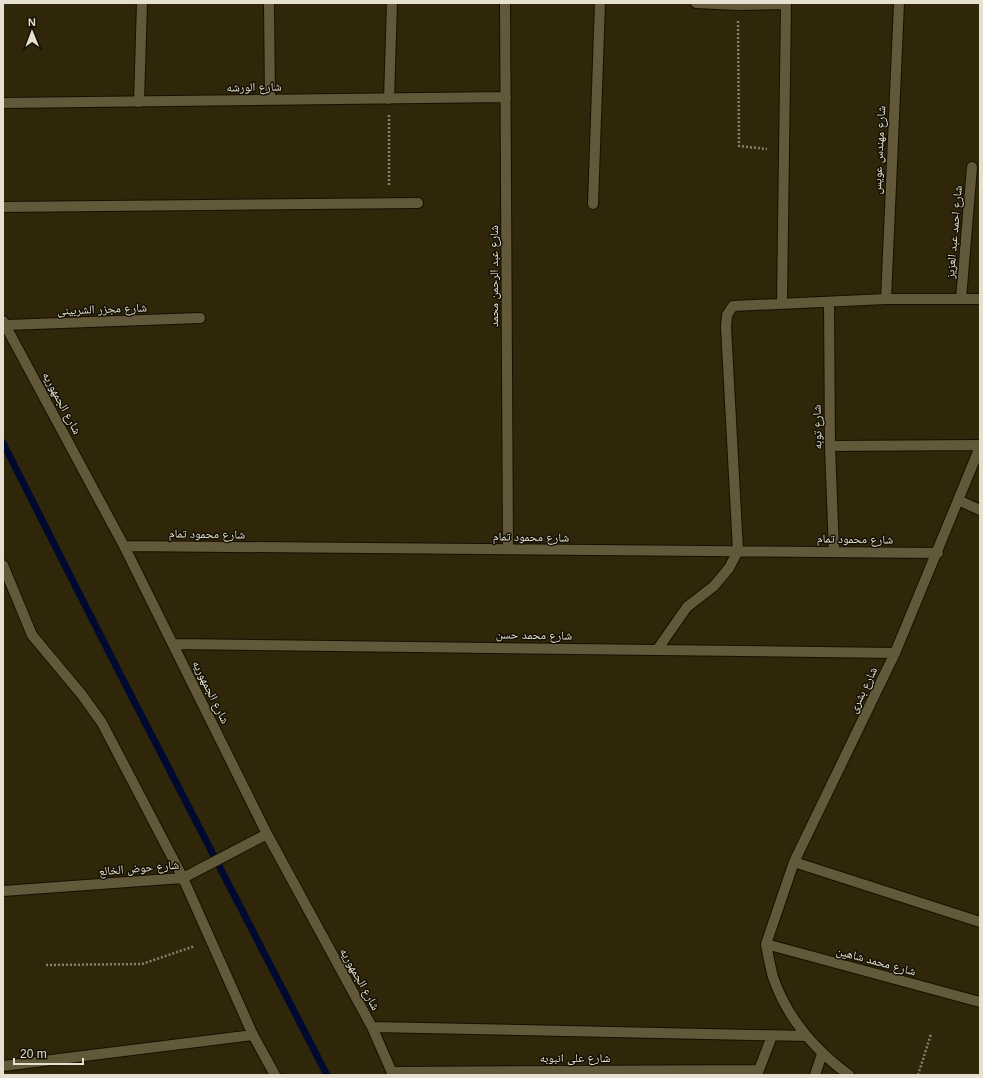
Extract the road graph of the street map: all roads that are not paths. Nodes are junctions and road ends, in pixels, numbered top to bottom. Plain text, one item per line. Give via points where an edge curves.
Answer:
1 (142, 3) edge
2 (270, 3) edge
3 (392, 3) edge
4 (505, 3) edge
5 (600, 3) edge
6 (696, 3) edge
7 (786, 3) edge
8 (899, 3) edge
9 (506, 97) junction
10 (389, 99) junction
11 (270, 100) junction
12 (139, 102) junction
13 (3, 103) edge
14 (972, 168) dead end
15 (418, 203) dead end
16 (593, 204) dead end
17 (3, 207) edge
18 (886, 299) junction
19 (961, 299) junction
20 (980, 299) edge
21 (782, 302) junction
22 (829, 302) junction
23 (200, 318) dead end
24 (4, 323) edge
25 (830, 446) junction
26 (980, 446) edge
27 (958, 500) junction
28 (980, 510) edge
29 (124, 546) junction
30 (508, 549) junction
31 (738, 551) junction
32 (834, 552) junction
33 (938, 553) junction
34 (3, 565) edge
35 (173, 644) junction
36 (657, 650) junction
37 (896, 653) junction
38 (266, 834) junction
39 (794, 862) junction
40 (182, 878) junction
41 (3, 891) edge
42 (980, 922) edge
43 (766, 944) junction
44 (980, 1002) edge
45 (372, 1026) junction
46 (253, 1035) junction
47 (772, 1036) junction
48 (806, 1036) junction
49 (822, 1054) junction
50 (3, 1066) edge
51 (758, 1073) edge
52 (392, 1074) edge
53 (274, 1075) edge
54 (815, 1075) edge
55 (849, 1075) edge

1 - 12 street
2 - 11 street
3 - 10 street
4 - 9 street, شارع عبد الرحمن محمد
5 - 16 street
6 - 7 street
7 - 21 street
8 - 18 street, شارع مهندس عويس
9 - 10 street, شارع الورشه
9 - 30 street, شارع عبد الرحمن محمد
10 - 11 street, شارع الورشه
11 - 12 street, شارع الورشه
12 - 13 street, شارع الورشه
14 - 19 street, شارع احمد عبد العزيز
15 - 17 street
18 - 19 street
18 - 22 street
19 - 20 street
21 - 22 street
21 - 31 street via 734,306 727,315
22 - 25 street, شارع توبه
23 - 24 street, شارع مجزر الشربينى
24 - 29 street, شارع الجمهوريه
25 - 26 street
25 - 32 street, شارع توبه
26 - 27 street, شارع بشرى
27 - 28 street
27 - 33 street, شارع بشرى
29 - 30 street, شارع محمود تمام
29 - 35 street, شارع الجمهوريه
30 - 31 street, شارع محمود تمام
31 - 32 street, شارع محمود تمام
31 - 36 street via 729,568 714,586 687,607
32 - 33 street, شارع محمود تمام
33 - 37 street, شارع بشرى
34 - 40 street via 32,635 82,695 102,724
35 - 36 street, شارع محمد حسن
35 - 38 street, شارع الجمهوريه
36 - 37 street, شارع محمد حسن
37 - 39 street, شارع بشرى
38 - 40 street, شارع حوض الخالع
38 - 45 street, شارع الجمهوريه
39 - 42 street
39 - 43 street, شارع بشرى
40 - 41 street, شارع حوض الخالع
40 - 46 street
43 - 44 street, شارع محمد شاهين
43 - 48 street via 773,977 787,1008
45 - 47 street
45 - 52 street, شارع الجمهوريه
46 - 50 street
46 - 53 street
47 - 48 street
47 - 51 street
48 - 49 street
49 - 54 street
49 - 55 street
51 - 52 street, شارع على انبوبه

